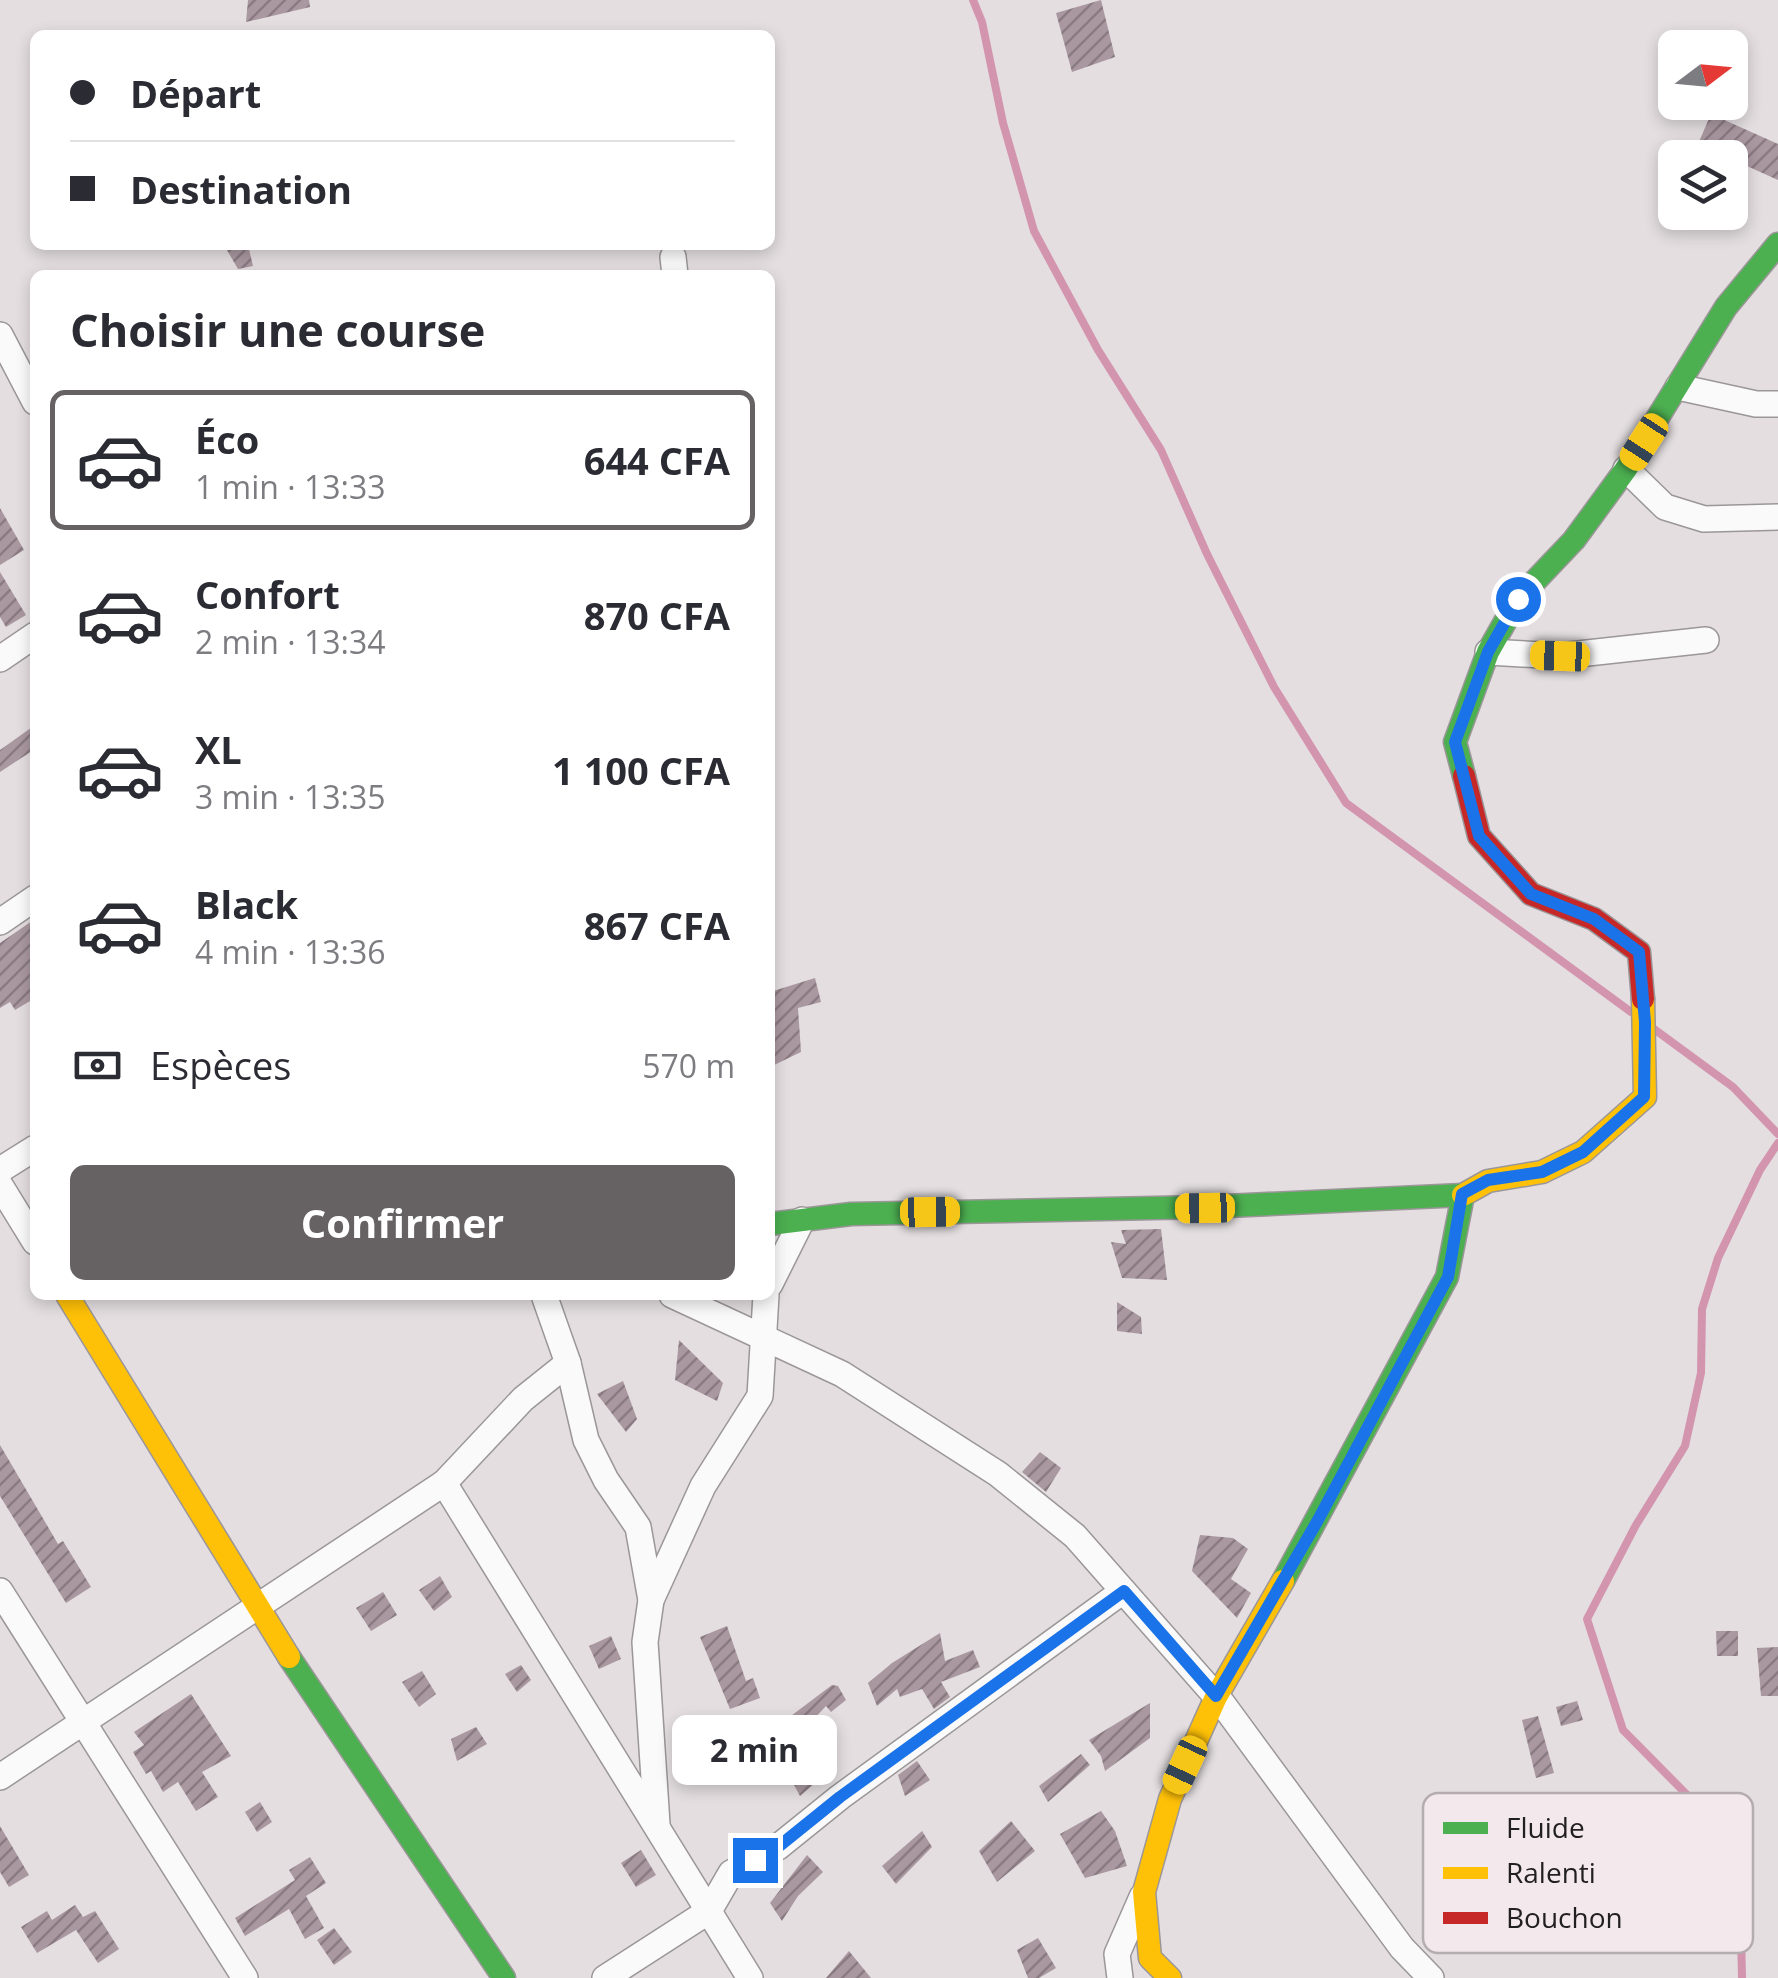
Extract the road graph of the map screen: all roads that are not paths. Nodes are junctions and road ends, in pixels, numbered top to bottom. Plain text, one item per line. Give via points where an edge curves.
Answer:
1 (1778, 244) edge
2 (0, 335) edge
3 (1678, 387) junction
4 (30, 392) edge
5 (1778, 404) edge
6 (1626, 468) junction
7 (1778, 517) edge
8 (30, 639) edge
9 (1706, 640) dead end
10 (1488, 652) junction
11 (0, 659) edge
12 (30, 901) edge
13 (0, 922) edge
14 (30, 1151) edge
15 (0, 1170) edge
16 (0, 1185) edge
17 (1462, 1194) junction
18 (802, 1220) junction
19 (775, 1223) edge
20 (30, 1234) edge
21 (775, 1274) edge
22 (70, 1300) edge
23 (546, 1300) edge
24 (683, 1300) edge
25 (766, 1300) edge
26 (766, 1338) junction
27 (568, 1362) junction
28 (444, 1483) junction
29 (0, 1590) edge
30 (1124, 1591) junction
31 (651, 1600) junction
32 (257, 1606) junction
33 (1216, 1696) junction
34 (84, 1722) junction
35 (0, 1777) edge
36 (658, 1829) junction
37 (1144, 1892) junction
38 (708, 1911) junction
39 (245, 1978) edge
40 (504, 1978) edge
41 (606, 1978) edge
42 (750, 1978) edge
43 (1120, 1978) edge
44 (1170, 1978) edge
45 (1431, 1978) edge

1 - 3 street via 1726,307
2 - 4 street
3 - 5 street
3 - 6 street
6 - 7 street via 1665,508 1704,518
6 - 10 street via 1574,540 1518,599
8 - 11 street
9 - 10 street via 1560,656
10 - 17 street via 1455,742 1479,836 1531,894 1594,919 1639,952 1644,1097 1583,1152 1542,1172 1488,1180
12 - 13 street
14 - 15 street
16 - 20 street
17 - 18 street
17 - 33 street via 1448,1277
18 - 19 street
18 - 21 street
22 - 32 street
23 - 27 street
24 - 26 street
25 - 26 street
26 - 30 street via 842,1374 998,1474 1074,1536
26 - 31 street via 760,1396 703,1486
27 - 28 street
27 - 31 street via 586,1440 638,1527
28 - 32 street
28 - 36 street
29 - 34 street
30 - 33 street
30 - 38 street via 778,1847 731,1873
31 - 36 street via 645,1642
32 - 34 street
32 - 40 street
33 - 37 street via 1170,1799
33 - 45 street
34 - 35 street
34 - 39 street
36 - 38 street
37 - 43 street via 1117,1954
37 - 44 street via 1150,1958
38 - 41 street
38 - 42 street

